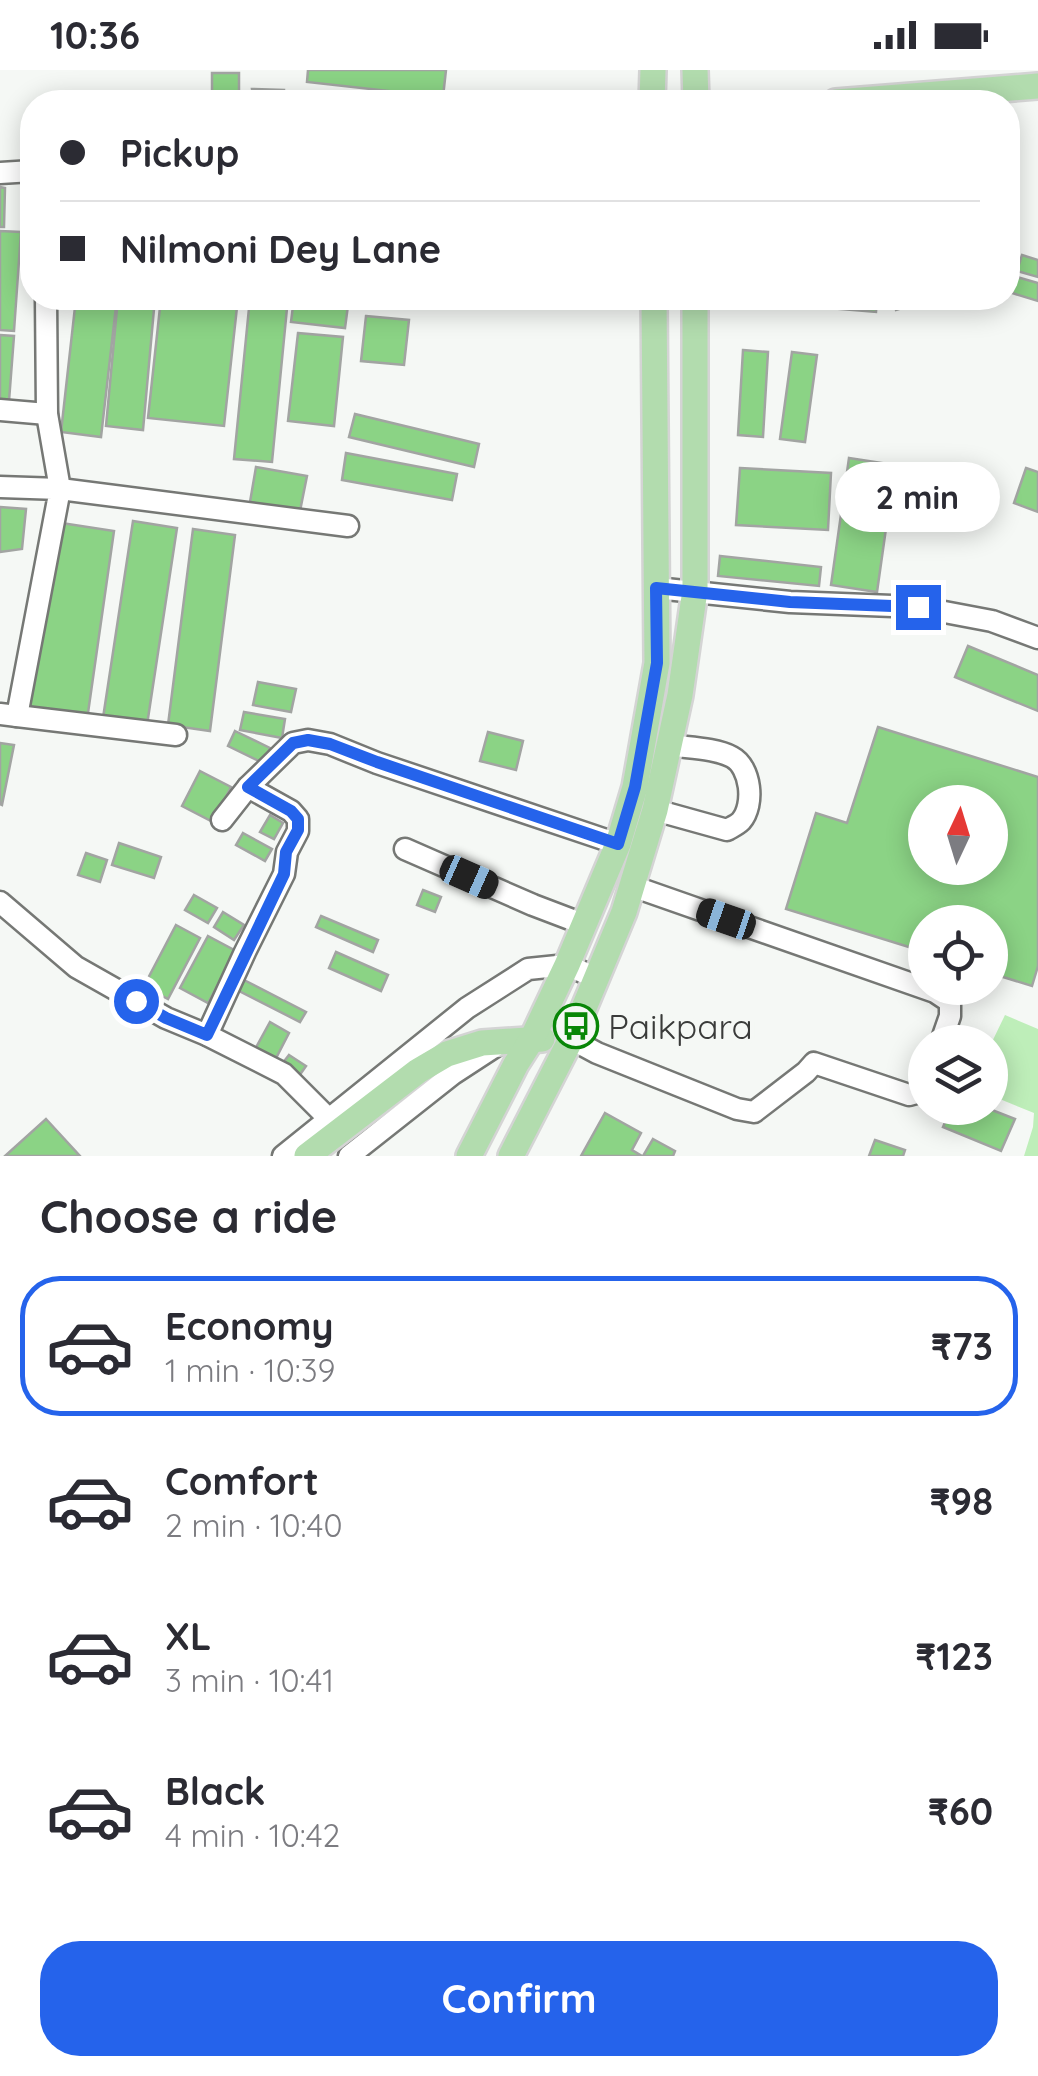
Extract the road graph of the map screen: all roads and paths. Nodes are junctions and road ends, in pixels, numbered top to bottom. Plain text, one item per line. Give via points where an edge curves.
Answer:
1 (1000, 80) edge
2 (1038, 86) edge
3 (925, 90) edge
4 (46, 310) edge
5 (654, 310) edge
6 (696, 310) edge
7 (0, 410) edge
8 (47, 414) junction
9 (0, 487) edge
10 (60, 489) junction
11 (348, 526) dead end
12 (656, 588) junction
13 (695, 590) junction
14 (1038, 638) edge
15 (8, 715) edge
16 (176, 735) dead end
17 (669, 745) junction
18 (248, 787) junction
19 (656, 810) junction
20 (222, 820) dead end
21 (618, 844) junction
22 (405, 849) dead end
23 (632, 886) junction
24 (0, 902) edge
25 (583, 924) junction
26 (567, 965) junction
27 (596, 978) junction
28 (947, 1025) edge
29 (207, 1035) junction
30 (532, 1039) junction
31 (571, 1039) junction
32 (503, 1041) junction
33 (908, 1095) edge
34 (329, 1119) junction
35 (283, 1156) edge
36 (307, 1156) edge
37 (349, 1156) edge
38 (469, 1156) edge
39 (511, 1156) edge

1 - 2 main road
1 - 3 main road
4 - 8 street
5 - 12 main road
6 - 13 main road
7 - 8 street
8 - 10 street
9 - 10 street
10 - 11 street
10 - 15 street
12 - 13 street
12 - 21 main road via 657,663
13 - 14 street via 918,607
13 - 17 main road
15 - 16 street
17 - 19 main road
17 - 19 street via 741,763 749,802 742,821 727,830
18 - 20 street
18 - 21 street via 293,743 308,740
18 - 29 street via 291,811 298,830 284,874
19 - 23 main road
21 - 25 main road
22 - 25 street
23 - 27 main road
23 - 28 street via 935,992 950,1002
24 - 29 street via 76,967
25 - 26 main road
26 - 27 street
26 - 30 main road
26 - 34 street via 528,969 467,1008
27 - 31 main road
29 - 34 street via 284,1074
30 - 31 main road
30 - 32 main road
30 - 38 main road
31 - 33 street via 754,1112 814,1063
31 - 39 main road
32 - 36 main road via 466,1046 418,1071
32 - 37 street
34 - 35 street

